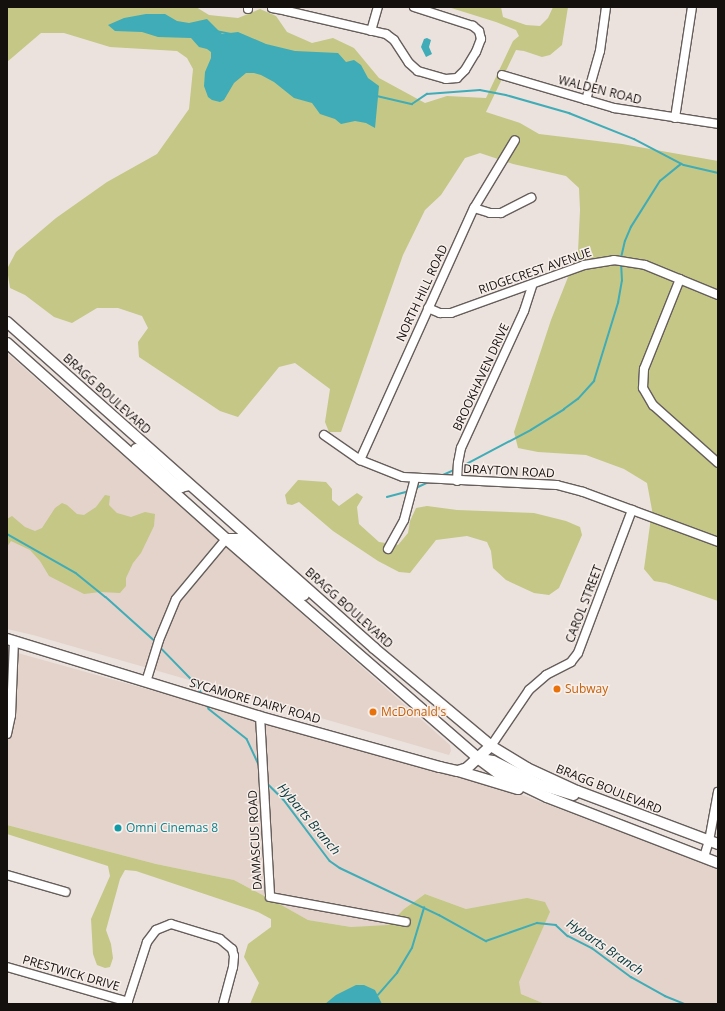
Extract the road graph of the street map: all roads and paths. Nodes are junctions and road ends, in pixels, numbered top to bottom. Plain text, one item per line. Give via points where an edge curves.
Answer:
1 (378, 7) edge
2 (414, 7) edge
3 (606, 7) edge
4 (692, 7) edge
5 (272, 8) edge
6 (288, 9) edge
7 (371, 31) junction
8 (502, 75) dead end
9 (586, 100) junction
10 (675, 118) junction
11 (718, 124) edge
12 (515, 140) dead end
13 (531, 198) dead end
14 (474, 208) junction
15 (680, 279) junction
16 (533, 284) junction
17 (718, 295) edge
18 (428, 308) junction
19 (7, 322) edge
20 (7, 343) edge
21 (324, 435) dead end
22 (115, 439) junction
23 (360, 460) junction
24 (718, 463) edge
25 (414, 478) junction
26 (458, 480) junction
27 (189, 485) junction
28 (632, 510) junction
29 (226, 539) junction
30 (718, 542) edge
31 (388, 549) dead end
32 (337, 615) junction
33 (10, 640) edge
34 (146, 682) junction
35 (260, 716) junction
36 (7, 734) edge
37 (490, 746) junction
38 (478, 759) junction
39 (458, 771) junction
40 (718, 792) edge
41 (547, 797) junction
42 (610, 804) junction
43 (713, 843) edge
44 (704, 857) junction
45 (718, 862) edge
46 (7, 875) edge
47 (66, 892) dead end
48 (406, 922) dead end
49 (7, 967) edge
50 (128, 1003) edge
51 (223, 1004) edge

1 - 7 street
2 - 7 street via 473,26 479,31 481,39 476,52 457,78 446,79 418,72 391,37
3 - 9 street via 600,51
4 - 10 street
5 - 6 street
6 - 7 street
8 - 9 street, WALDEN ROAD
9 - 10 street, WALDEN ROAD
10 - 11 street, WALDEN ROAD
12 - 14 street, NORTH HILL ROAD
13 - 14 street via 501,213 490,213
14 - 18 street, NORTH HILL ROAD
15 - 16 street, RIDGECREST AVENUE via 645,265 614,260 584,265
15 - 17 street, RIDGECREST AVENUE
15 - 24 street via 644,369 642,384 652,405
16 - 18 street, RIDGECREST AVENUE via 447,314
16 - 26 street, BROOKHAVEN DRIVE via 524,311 461,448
18 - 23 street, NORTH HILL ROAD
19 - 27 main road, BRAGG BOULEVARD
20 - 22 main road
21 - 23 street, DRAYTON ROAD
22 - 27 main road via 127,442 175,484 181,487
22 - 29 main road
23 - 25 street, DRAYTON ROAD via 388,472
25 - 26 street, DRAYTON ROAD
25 - 31 street via 404,520
26 - 28 street, DRAYTON ROAD via 557,485
27 - 32 main road, BRAGG BOULEVARD
28 - 30 street, DRAYTON ROAD
28 - 37 street, CAROL STREET via 578,653 571,662 546,675 529,690
29 - 32 main road via 240,540 324,612
29 - 34 street via 176,598
29 - 38 main road
32 - 37 main road, BRAGG BOULEVARD
33 - 34 main road, SYCAMORE DAIRY ROAD
33 - 36 street via 11,715
34 - 35 main road, SYCAMORE DAIRY ROAD
35 - 39 main road, SYCAMORE DAIRY ROAD
35 - 48 street, DAMASCUS ROAD via 270,897
37 - 38 main road
37 - 42 main road, BRAGG BOULEVARD via 527,768
38 - 39 main road via 467,768
38 - 41 main road via 500,774
38 - 42 main road via 503,764 541,785
39 - 41 main road, SYCAMORE DAIRY ROAD
40 - 43 street
41 - 44 main road
42 - 43 main road, BRAGG BOULEVARD
43 - 44 street
44 - 45 main road
46 - 47 street
49 - 50 street, PRESTWICK DRIVE
50 - 51 street via 146,942 156,930 170,924 220,939 232,949 233,968

